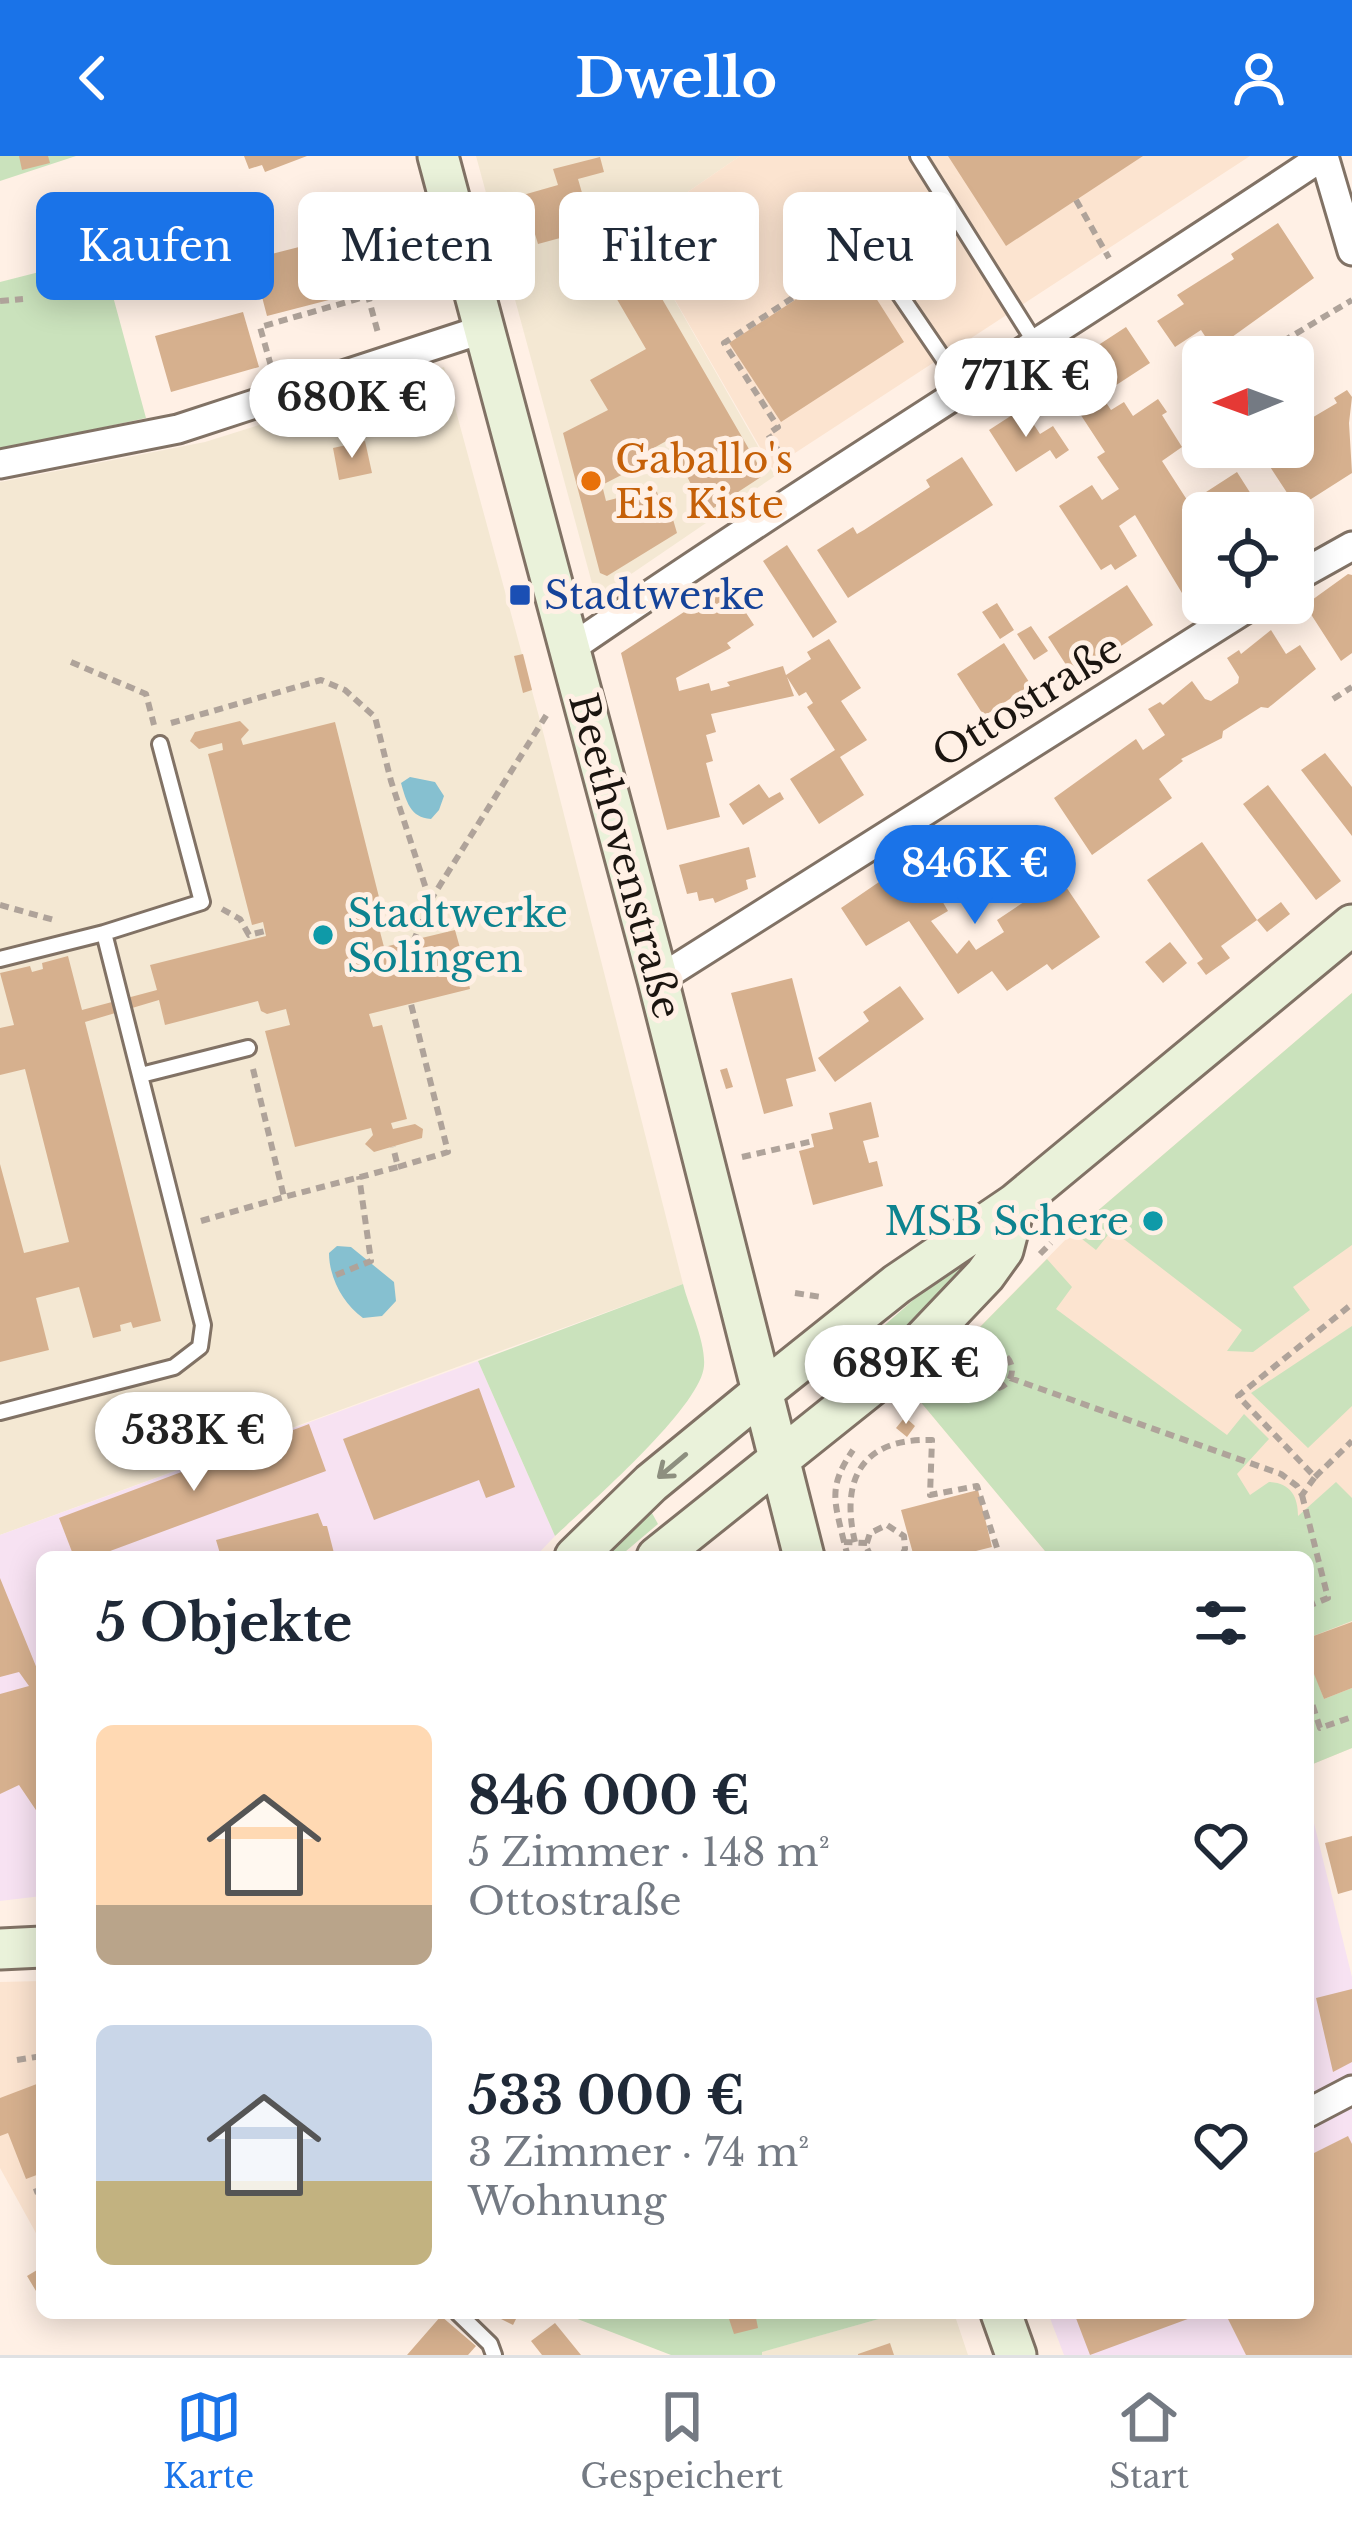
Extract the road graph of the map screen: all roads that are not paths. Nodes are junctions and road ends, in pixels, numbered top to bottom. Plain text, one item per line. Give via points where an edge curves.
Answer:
1 (438, 156) edge
2 (918, 156) edge
3 (1323, 156) edge
4 (1352, 251) edge
5 (903, 300) edge
6 (487, 328) junction
7 (1036, 344) junction
8 (964, 389) junction
9 (0, 464) edge
10 (1352, 546) edge
11 (1314, 567) edge
12 (1222, 624) edge
13 (570, 649) junction
14 (160, 744) dead end
15 (1352, 925) edge
16 (104, 933) junction
17 (0, 959) edge
18 (658, 980) junction
19 (248, 1048) road end
20 (141, 1075) junction
21 (1015, 1204) junction
22 (762, 1392) junction
23 (0, 1412) edge
24 (779, 1457) junction
25 (581, 1551) edge
26 (664, 1551) edge
27 (802, 1551) edge
28 (36, 1947) edge
29 (0, 1949) edge
30 (1352, 2090) edge
31 (1314, 2110) edge
32 (464, 2319) edge
33 (1003, 2319) edge
34 (494, 2355) edge
35 (1016, 2355) edge

1 - 6 street, Beethovenstraße
2 - 7 lane
3 - 4 street
3 - 7 street
5 - 8 lane
6 - 9 street via 178,430
6 - 13 street, Beethovenstraße
7 - 8 street
8 - 13 street
10 - 11 street
12 - 18 street, Ottostraße
13 - 18 street, Beethovenstraße
14 - 16 lane via 202,902
15 - 21 street
16 - 17 lane
16 - 20 lane
18 - 22 street, Beethovenstraße
19 - 20 lane
20 - 23 lane via 203,1325 200,1347 174,1367
21 - 22 street
21 - 24 street via 1003,1250 940,1324
22 - 24 street, Beethovenstraße
22 -> 25 street
24 - 26 street
24 - 27 street, Beethovenstraße
28 - 29 street
30 - 31 street
32 - 34 lane
33 - 35 street

